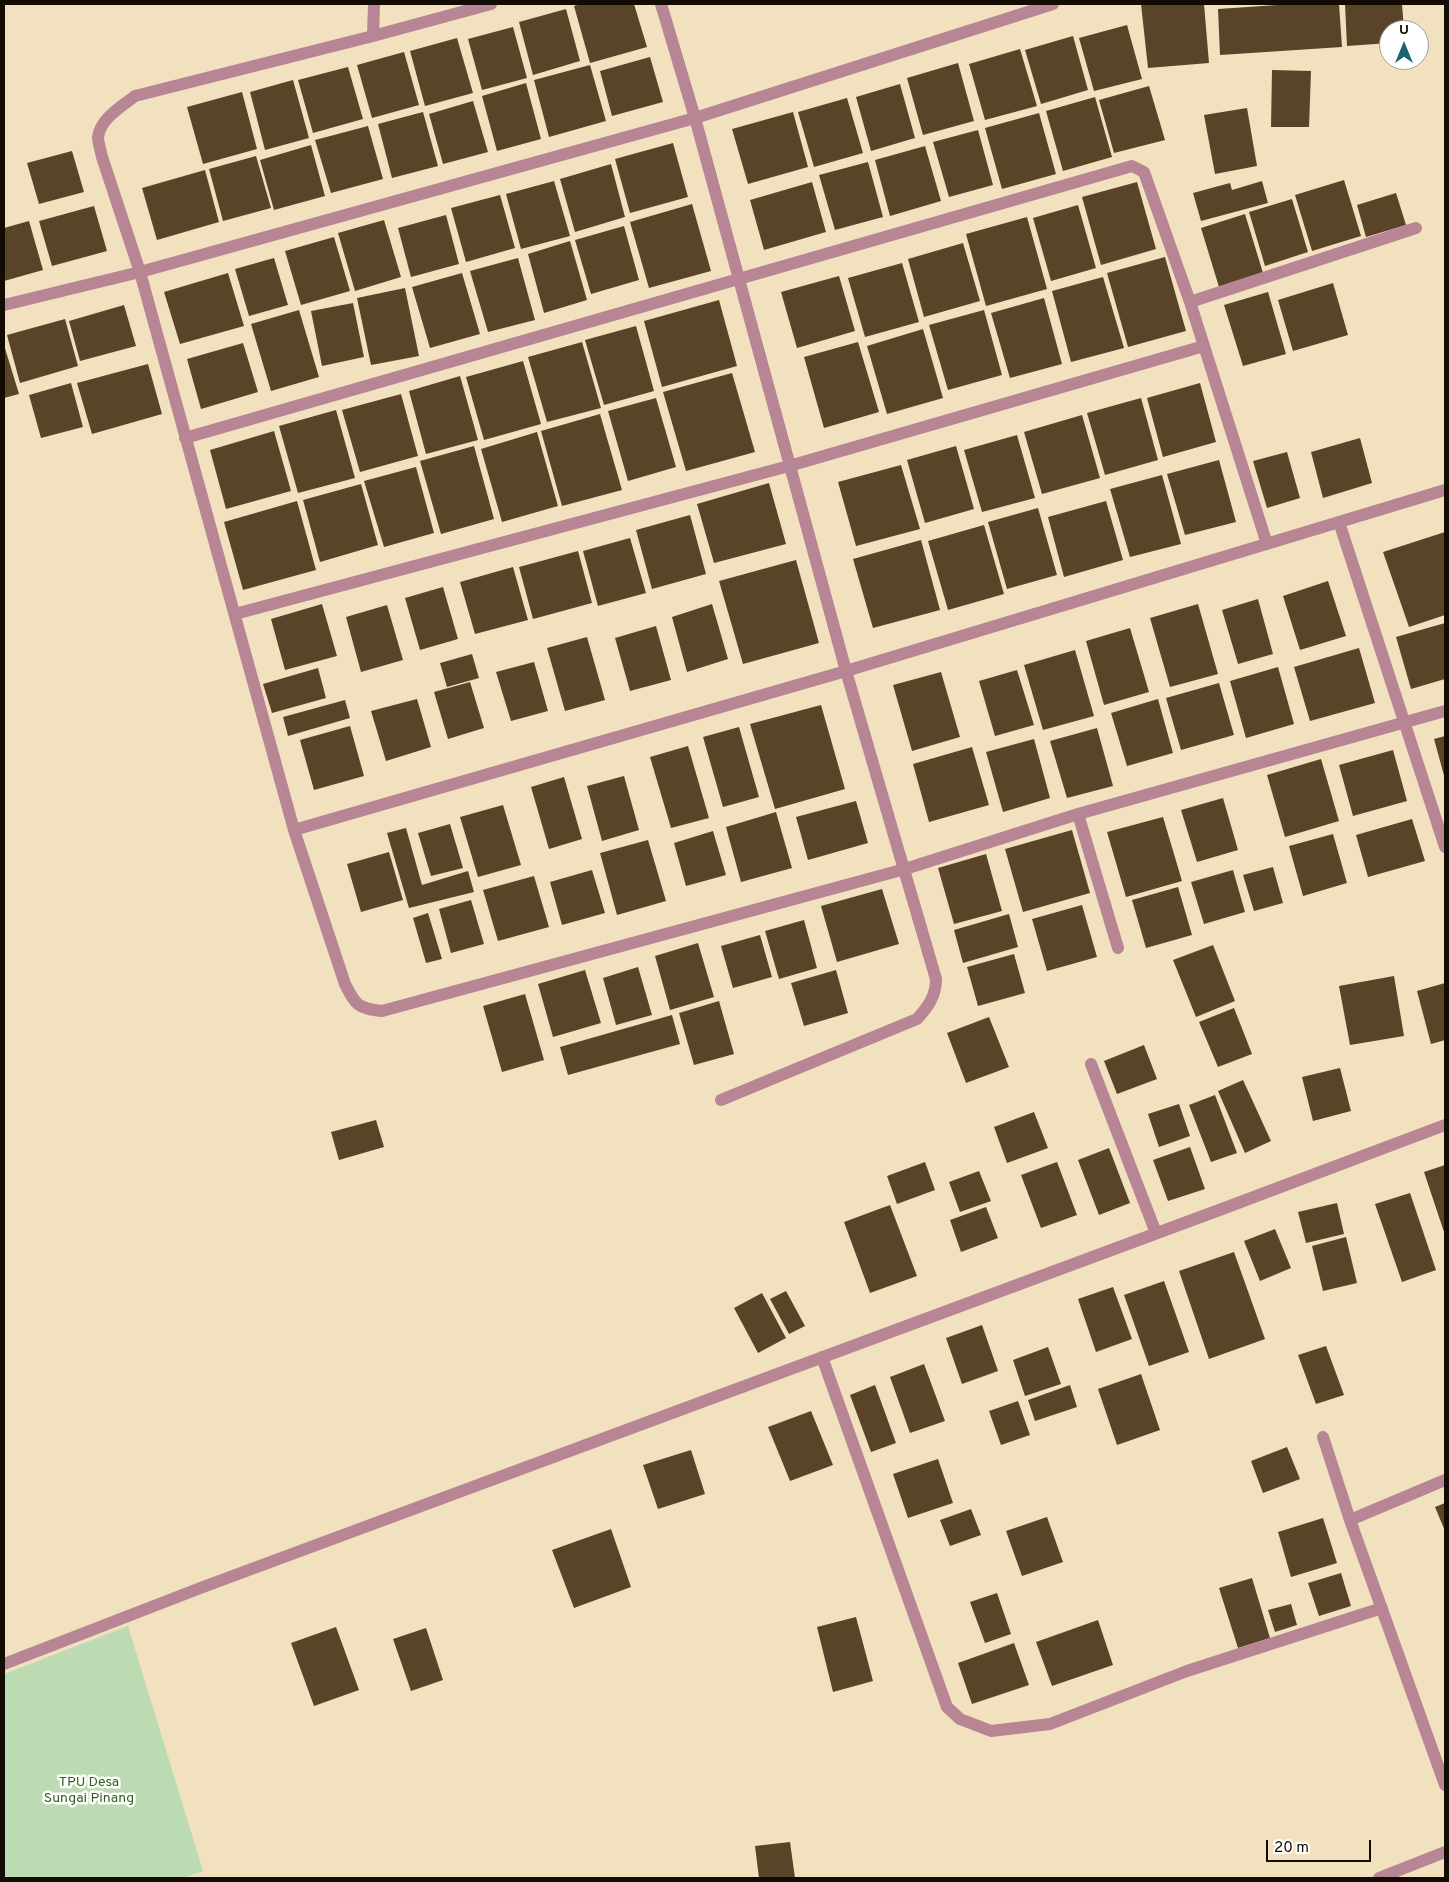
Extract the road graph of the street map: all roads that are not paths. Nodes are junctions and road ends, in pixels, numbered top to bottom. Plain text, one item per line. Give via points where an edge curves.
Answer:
1 (374, 4) edge
2 (491, 4) edge
3 (661, 4) edge
4 (1053, 4) edge
5 (373, 36) junction
6 (695, 118) junction
7 (1416, 228) dead end
8 (140, 272) junction
9 (738, 278) junction
10 (1190, 302) junction
11 (4, 306) edge
12 (1204, 346) junction
13 (185, 438) junction
14 (789, 466) junction
15 (1445, 490) edge
16 (1338, 522) junction
17 (1267, 544) junction
18 (234, 614) junction
19 (846, 671) junction
20 (1445, 711) edge
21 (1406, 722) junction
22 (1078, 814) junction
23 (294, 830) junction
24 (1445, 847) edge
25 (905, 869) junction
26 (1118, 948) dead end
27 (1091, 1064) dead end
28 (721, 1100) dead end
29 (1445, 1125) edge
30 (1156, 1233) junction
31 (822, 1357) junction
32 (1323, 1437) dead end
33 (1445, 1480) edge
34 (1350, 1520) junction
35 (1382, 1608) junction
36 (4, 1664) edge
37 (1445, 1785) edge
38 (1445, 1852) edge
39 (1379, 1878) edge

1 - 5 street
2 - 5 street
3 - 6 street
4 - 6 street
5 - 8 street via 135,96 114,112 102,126 98,137
6 - 8 street
6 - 9 street
7 - 10 street
8 - 11 street
8 - 13 street
9 - 10 street via 1132,166 1144,172
9 - 13 street
9 - 14 street
10 - 12 street
12 - 14 street
12 - 17 street
13 - 18 street
14 - 18 street
14 - 19 street
15 - 16 street
16 - 17 street
16 - 21 street
17 - 19 street
18 - 23 street
19 - 23 street
19 - 25 street
20 - 21 street
21 - 22 street
21 - 24 street
22 - 25 street
22 - 26 street
23 - 25 street via 345,984 354,1002 366,1009 382,1011
25 - 28 street via 936,979 936,989 925,1010 917,1020
27 - 30 street
29 - 30 street
30 - 31 street
31 - 35 street via 948,1707 960,1719 990,1731 1050,1724 1187,1671
31 - 36 street via 202,1587
32 - 34 street
33 - 34 street
34 - 35 street
35 - 37 street
38 - 39 street

